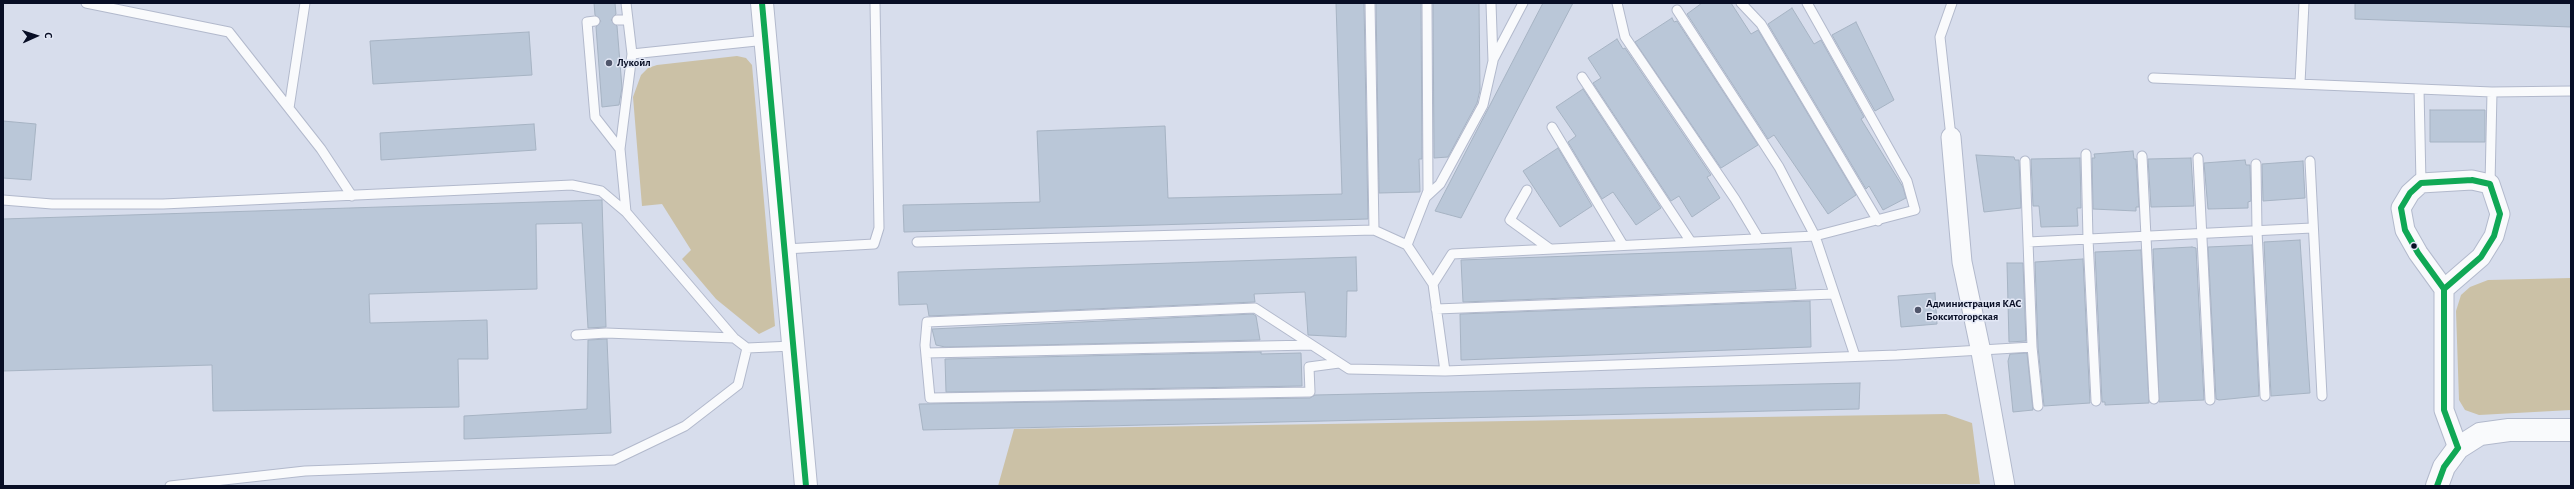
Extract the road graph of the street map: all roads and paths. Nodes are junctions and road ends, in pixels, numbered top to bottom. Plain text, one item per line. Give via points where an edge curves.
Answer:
1 (86, 3) edge
2 (306, 3) edge
3 (626, 3) edge
4 (762, 3) edge
5 (875, 3) edge
6 (1370, 3) edge
7 (1427, 3) edge
8 (1491, 3) edge
9 (1523, 3) edge
10 (1617, 3) edge
11 (1741, 3) edge
12 (1807, 3) edge
13 (1952, 3) edge
14 (2304, 3) edge
15 (1677, 10) dead end
16 (617, 20) dead end
17 (628, 20) junction
18 (595, 21) dead end
19 (766, 40) junction
20 (632, 54) junction
21 (1493, 61) junction
22 (1582, 77) dead end
23 (2153, 78) dead end
24 (2300, 83) junction
25 (2419, 89) junction
26 (2571, 91) edge
27 (2492, 92) junction
28 (289, 108) junction
29 (1552, 127) dead end
30 (1951, 138) joint
31 (620, 149) junction
32 (2086, 154) dead end
33 (2142, 156) dead end
34 (2198, 158) dead end
35 (2025, 160) dead end
36 (2310, 161) dead end
37 (2256, 164) dead end
38 (2421, 183) junction
39 (2490, 184) junction
40 (1527, 190) dead end
41 (352, 196) junction
42 (1426, 197) junction
43 (3, 200) edge
44 (626, 212) junction
45 (1878, 221) junction
46 (2312, 228) junction
47 (1374, 230) junction
48 (2256, 231) junction
49 (2202, 234) junction
50 (1815, 236) junction
51 (2145, 236) junction
52 (1759, 239) junction
53 (2088, 239) junction
54 (917, 242) dead end
55 (1691, 242) junction
56 (2028, 242) junction
57 (1407, 245) junction
58 (1624, 245) junction
59 (785, 249) junction
60 (1550, 249) junction
61 (1433, 284) junction
62 (2444, 289) junction
63 (1834, 294) junction
64 (1436, 309) junction
65 (576, 335) dead end
66 (734, 338) junction
67 (1311, 345) junction
68 (794, 346) junction
69 (2032, 347) junction
70 (747, 348) junction
71 (1981, 352) junction
72 (926, 353) junction
73 (1855, 356) junction
74 (1339, 363) junction
75 (1445, 371) junction
76 (2265, 396) dead end
77 (2322, 396) dead end
78 (2154, 399) dead end
79 (2210, 400) dead end
80 (2096, 401) dead end
81 (2038, 406) dead end
82 (2571, 430) edge
83 (2458, 448) junction
84 (170, 486) edge
85 (806, 486) edge
86 (2005, 486) edge
87 (2437, 486) edge

1 - 28 lane via 229,32
2 - 28 lane
3 - 17 lane
4 - 19 street
5 - 59 lane via 879,228 874,244
6 - 47 lane
7 - 42 lane
8 - 21 lane
9 - 21 lane
10 - 52 lane via 1625,37 1735,199
11 - 45 lane via 1761,24
12 - 45 lane via 1906,181 1915,210
13 - 30 lane via 1940,37
14 - 24 lane
15 - 50 lane via 1780,167
16 - 17 lane
17 - 20 lane
18 - 31 lane via 587,22 595,117
19 - 20 lane
19 - 59 street
20 - 31 lane
21 - 42 lane via 1482,105 1440,184
22 - 55 lane
23 - 24 lane
24 - 25 lane
25 - 27 lane
25 - 38 lane
26 - 27 lane
27 - 39 lane
28 - 41 lane
29 - 58 lane
30 - 71 street via 1962,262
31 - 44 lane
32 - 53 lane
33 - 51 lane
34 - 49 lane
35 - 56 lane
36 - 46 lane
37 - 48 lane
38 - 39 street via 2472,180
38 - 62 street via 2410,193 2401,208 2405,230
39 - 62 street via 2500,214 2494,236 2481,257
40 - 60 lane via 1510,220
41 - 43 lane via 163,204 52,204
41 - 44 lane via 572,186 601,191
42 - 57 lane
44 - 66 lane
45 - 50 lane
46 - 48 lane
46 - 77 lane
47 - 54 lane
47 - 57 lane
48 - 49 lane
48 - 76 lane
49 - 51 lane
49 - 79 lane
50 - 52 lane
50 - 63 lane
51 - 53 lane
51 - 78 lane
52 - 55 lane
53 - 56 lane
53 - 80 lane
55 - 58 lane
56 - 69 lane
57 - 61 lane
58 - 60 lane
59 - 68 street
60 - 61 lane via 1452,254
61 - 64 lane
62 - 83 street via 2444,410
63 - 64 lane
63 - 73 lane
64 - 75 lane
65 - 66 lane via 606,333
66 - 70 lane
67 - 72 lane
67 - 72 lane via 1255,308 927,322
67 - 74 lane
68 - 70 lane
68 - 85 street
69 - 71 lane
69 - 81 lane
70 - 84 lane via 738,385 686,426 614,460 305,471
71 - 73 lane
71 - 86 street
72 - 74 lane via 930,398 1310,392 1309,367
73 - 75 lane
74 - 75 lane via 1348,369
82 - 83 street via 2509,430 2480,434
83 - 87 street via 2444,467

